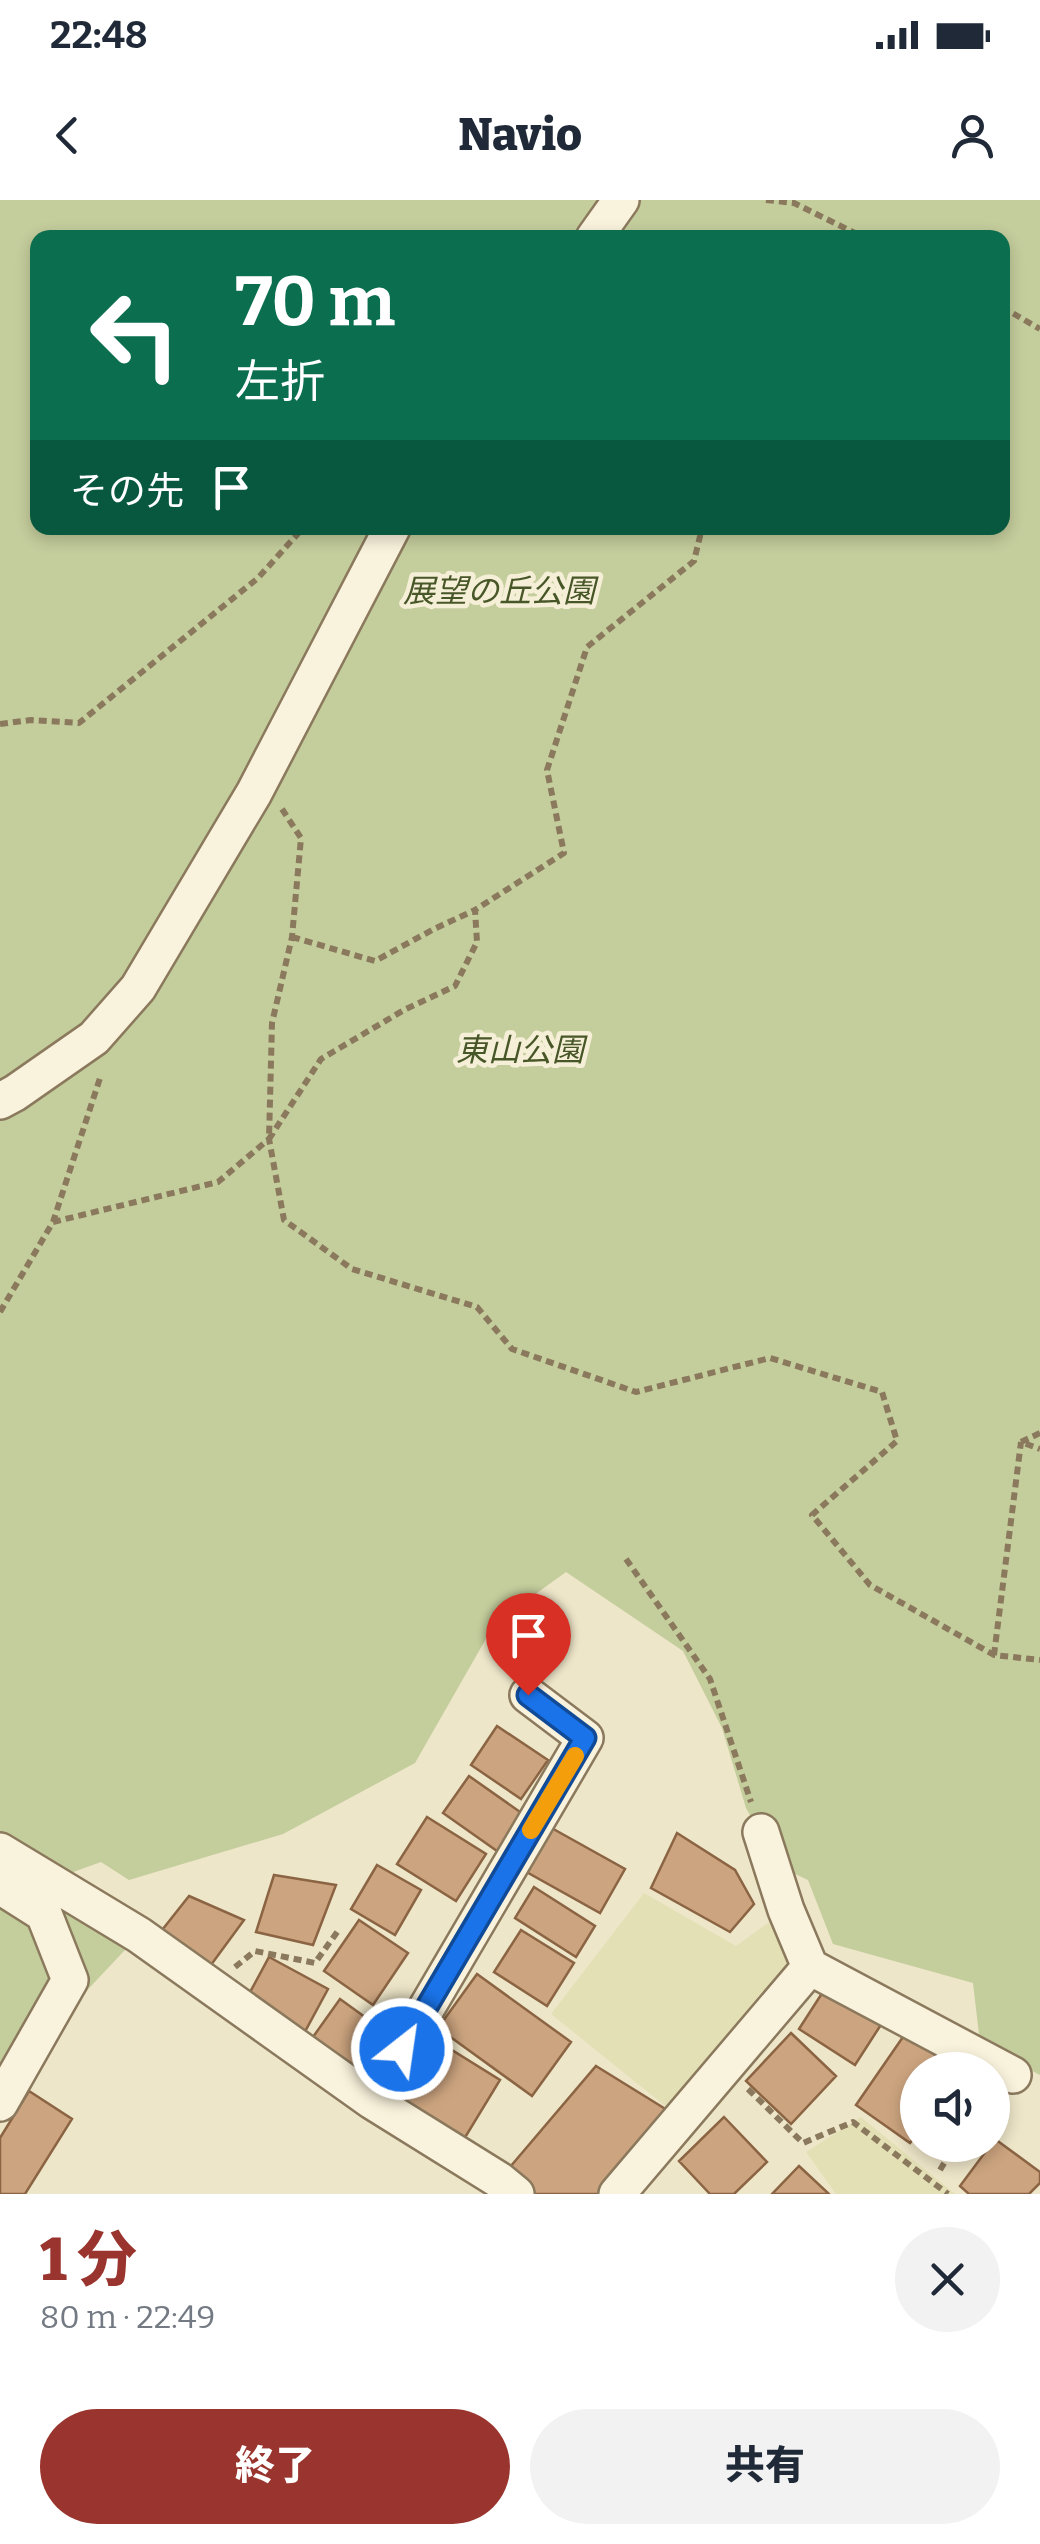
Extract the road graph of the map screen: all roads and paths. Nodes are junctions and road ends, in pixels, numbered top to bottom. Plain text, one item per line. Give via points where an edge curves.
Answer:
1 (621, 200) edge
2 (766, 200) edge
3 (600, 230) edge
4 (849, 230) edge
5 (1010, 312) edge
6 (1040, 329) edge
7 (297, 535) edge
8 (388, 535) edge
9 (700, 535) edge
10 (0, 724) edge
11 (254, 793) junction
12 (475, 910) junction
13 (292, 936) junction
14 (94, 1038) junction
15 (0, 1100) edge
16 (269, 1139) junction
17 (52, 1222) junction
18 (0, 1312) edge
19 (1040, 1433) edge
20 (1021, 1442) junction
21 (1040, 1448) edge
22 (626, 1558) dead end
23 (994, 1655) junction
24 (1040, 1660) edge
25 (528, 1695) dead end
26 (761, 1832) joint
27 (0, 1851) edge
28 (0, 1886) edge
29 (340, 1928) dead end
30 (810, 1967) junction
31 (211, 1986) junction
32 (725, 2067) junction
33 (1012, 2075) dead end
34 (372, 2101) junction
35 (0, 2103) edge
36 (944, 2162) edge
37 (940, 2170) dead end
38 (516, 2194) edge
39 (617, 2194) edge
40 (948, 2194) edge

1 - 3 street
2 - 4 path via 794,203
5 - 6 path
7 - 10 path via 258,578 79,724
8 - 11 street
9 - 12 path via 694,561 588,647 547,770 564,853
11 - 13 path via 281,808 301,838
11 - 14 street via 138,988
12 - 13 path via 375,960
12 - 16 path via 478,942 455,986 321,1059
13 - 16 path via 272,1024
14 - 15 street
14 - 17 path via 101,1074
16 - 17 path via 218,1182
16 - 23 path via 284,1220 352,1269 477,1307 512,1349 636,1392 770,1358 882,1392 897,1442 812,1515 870,1585
17 - 18 path
19 - 20 path
20 - 21 path
20 - 23 path
22 - 26 path via 710,1680
23 - 24 path
25 - 34 street via 585,1738
26 - 30 street
27 - 31 street
28 - 35 street via 44,1914 70,1980
29 - 31 path via 316,1964 255,1952
30 - 32 street
30 - 33 street
31 - 34 street
32 - 39 street
32 - 40 path via 804,2143 853,2122
34 - 38 street
36 - 37 path

